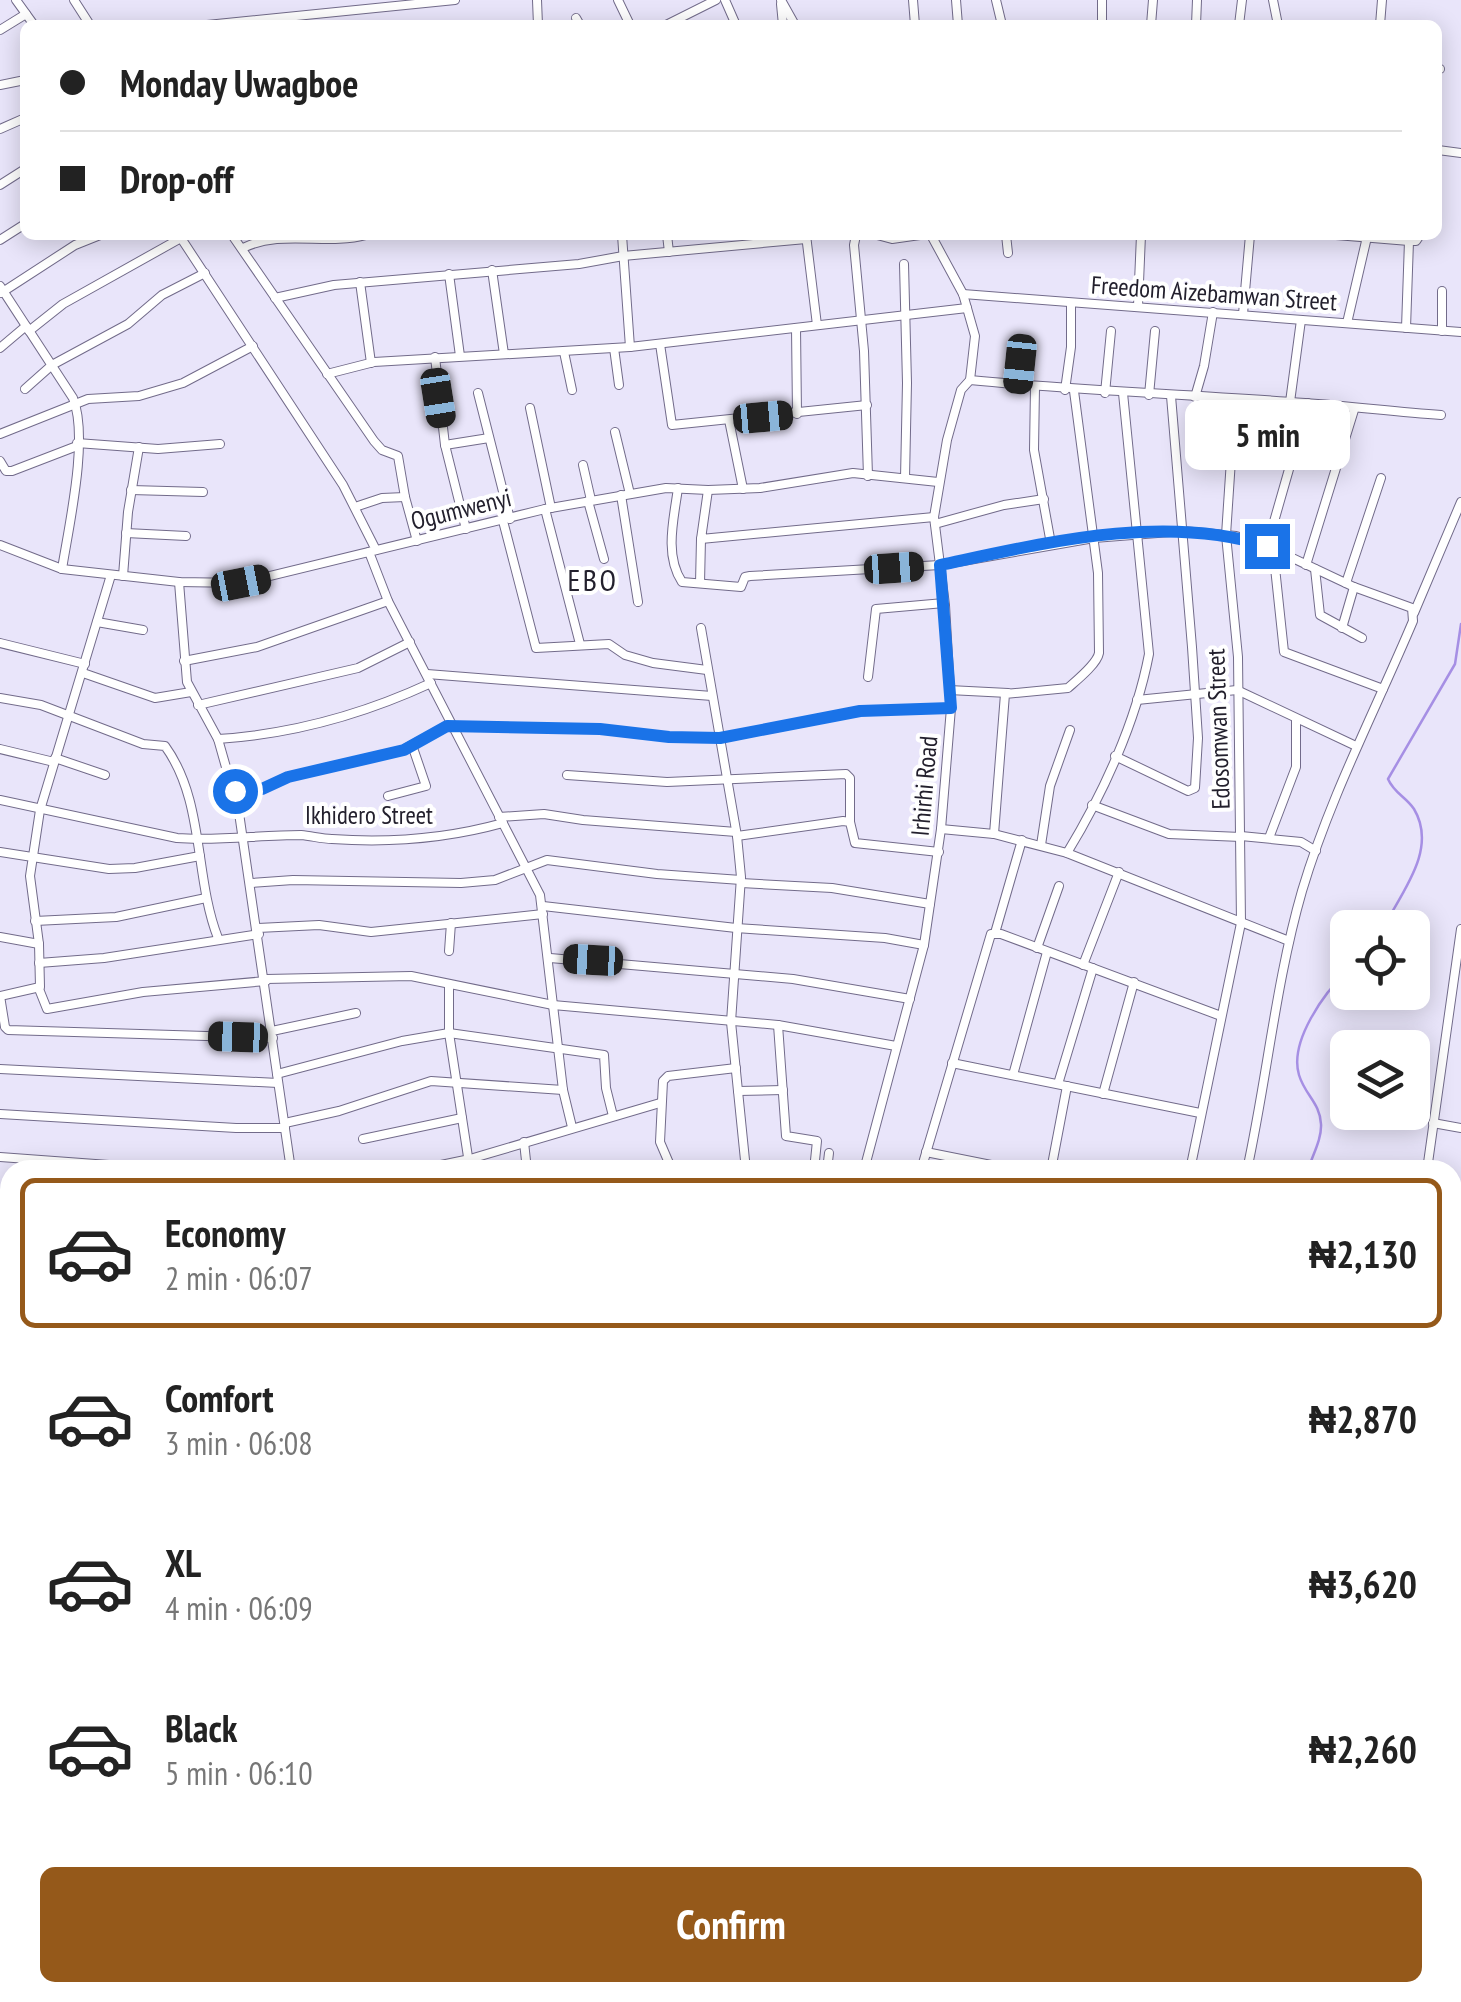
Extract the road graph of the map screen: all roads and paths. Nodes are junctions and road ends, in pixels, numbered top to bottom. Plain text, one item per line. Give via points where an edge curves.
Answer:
1 (16, 0) edge
2 (454, 0) edge
3 (716, 0) edge
4 (692, 12) junction
5 (26, 14) junction
6 (30, 20) edge
7 (256, 20) edge
8 (676, 20) edge
9 (693, 20) edge
10 (0, 30) edge
11 (88, 240) edge
12 (175, 240) edge
13 (182, 240) edge
14 (236, 240) edge
15 (282, 240) edge
16 (622, 240) edge
17 (667, 240) edge
18 (713, 240) edge
19 (756, 240) edge
20 (806, 240) edge
21 (856, 240) edge
22 (934, 240) edge
23 (1007, 240) edge
24 (1141, 240) edge
25 (1250, 240) edge
26 (1366, 240) edge
27 (1403, 240) edge
28 (243, 248) junction
29 (714, 248) junction
30 (668, 252) junction
31 (1008, 253) dead end
32 (624, 256) junction
33 (904, 264) dead end
34 (492, 270) junction
35 (203, 274) junction
36 (450, 274) junction
37 (360, 282) junction
38 (1, 290) edge
39 (1442, 291) dead end
40 (963, 294) junction
41 (276, 298) junction
42 (1071, 303) junction
43 (1138, 306) junction
44 (967, 308) junction
45 (1212, 312) junction
46 (905, 314) junction
47 (1243, 314) junction
48 (859, 319) junction
49 (1301, 320) junction
50 (1347, 323) junction
51 (817, 325) junction
52 (796, 328) junction
53 (1406, 328) junction
54 (28, 329) junction
55 (1442, 331) junction
56 (1111, 332) dead end
57 (1155, 332) dead end
58 (1461, 332) edge
59 (660, 344) junction
60 (1022, 344) dead end
61 (253, 346) junction
62 (630, 347) junction
63 (0, 348) edge
64 (614, 348) junction
65 (564, 352) junction
66 (504, 354) junction
67 (460, 356) junction
68 (435, 357) junction
69 (371, 363) junction
70 (52, 365) junction
71 (327, 374) junction
72 (970, 380) junction
73 (1018, 385) junction
74 (618, 386) dead end
75 (1036, 387) junction
76 (25, 389) dead end
77 (572, 390) dead end
78 (1069, 390) junction
79 (1105, 392) junction
80 (478, 393) dead end
81 (1123, 394) junction
82 (1149, 395) junction
83 (1171, 396) junction
84 (1196, 398) junction
85 (1235, 400) junction
86 (1290, 402) junction
87 (76, 403) junction
88 (1308, 403) junction
89 (867, 405) junction
90 (530, 408) dead end
91 (1354, 410) junction
92 (797, 414) junction
93 (1441, 415) dead end
94 (730, 420) junction
95 (615, 432) dead end
96 (0, 434) edge
97 (489, 438) junction
98 (77, 444) junction
99 (220, 444) dead end
100 (445, 445) junction
101 (139, 448) junction
102 (0, 461) edge
103 (583, 464) dead end
104 (868, 476) junction
105 (905, 478) junction
106 (1382, 478) dead end
107 (938, 482) junction
108 (678, 488) junction
109 (743, 489) junction
110 (131, 490) junction
111 (708, 490) junction
112 (203, 492) dead end
113 (626, 494) junction
114 (405, 497) junction
115 (589, 500) junction
116 (1044, 500) junction
117 (1461, 502) edge
118 (355, 507) junction
119 (548, 508) junction
120 (506, 520) junction
121 (935, 520) junction
122 (466, 529) junction
123 (1183, 532) junction
124 (126, 533) junction
125 (1139, 534) junction
126 (1226, 535) junction
127 (186, 536) dead end
128 (1094, 538) junction
129 (701, 539) junction
130 (417, 541) junction
131 (1051, 544) junction
132 (0, 545) edge
133 (1270, 547) junction
134 (372, 551) junction
135 (604, 560) dead end
136 (940, 565) junction
137 (1310, 567) junction
138 (62, 569) junction
139 (111, 575) junction
140 (124, 576) junction
141 (179, 582) junction
142 (700, 583) junction
143 (1350, 585) junction
144 (388, 602) junction
145 (638, 602) dead end
146 (944, 603) junction
147 (1414, 613) junction
148 (97, 622) junction
149 (701, 628) dead end
150 (1342, 628) junction
151 (143, 630) dead end
152 (1362, 638) dead end
153 (410, 642) junction
154 (0, 644) edge
155 (580, 644) junction
156 (184, 661) junction
157 (84, 668) junction
158 (707, 670) junction
159 (868, 677) dead end
160 (429, 678) junction
161 (1383, 689) junction
162 (949, 690) junction
163 (1238, 690) junction
164 (192, 692) junction
165 (1008, 692) junction
166 (1194, 694) junction
167 (712, 696) junction
168 (0, 698) edge
169 (1137, 700) junction
170 (198, 705) junction
171 (951, 708) junction
172 (70, 715) junction
173 (1296, 720) junction
174 (454, 727) junction
175 (1070, 730) dead end
176 (720, 738) junction
177 (218, 739) junction
178 (412, 745) junction
179 (1356, 746) junction
180 (0, 749) edge
181 (1115, 756) junction
182 (55, 760) junction
183 (567, 774) dead end
184 (105, 775) dead end
185 (728, 781) junction
186 (235, 791) junction
187 (388, 796) dead end
188 (0, 800) edge
189 (1092, 805) junction
190 (40, 810) junction
191 (501, 820) junction
192 (850, 822) junction
193 (942, 829) junction
194 (737, 834) junction
195 (994, 834) junction
196 (1241, 836) junction
197 (1269, 838) junction
198 (242, 839) junction
199 (197, 840) junction
200 (1022, 840) junction
201 (1041, 845) junction
202 (1316, 850) junction
203 (0, 852) edge
204 (938, 852) junction
205 (1067, 853) junction
206 (34, 855) junction
207 (200, 856) junction
208 (525, 867) junction
209 (1119, 872) junction
210 (741, 881) junction
211 (251, 883) junction
212 (1059, 886) dead end
213 (206, 898) junction
214 (930, 904) junction
215 (543, 910) junction
216 (35, 922) junction
217 (1241, 923) junction
218 (451, 924) junction
219 (736, 928) junction
220 (1461, 929) edge
221 (258, 931) junction
222 (995, 932) junction
223 (0, 937) edge
224 (218, 938) junction
225 (1289, 942) junction
226 (39, 944) junction
227 (924, 945) junction
228 (1037, 948) junction
229 (449, 951) dead end
230 (1047, 952) junction
231 (550, 958) junction
232 (40, 963) junction
233 (1088, 967) junction
234 (734, 975) junction
235 (266, 980) junction
236 (1134, 982) junction
237 (450, 984) junction
238 (40, 989) junction
239 (910, 998) junction
240 (553, 1004) junction
241 (356, 1013) dead end
242 (1220, 1016) junction
243 (731, 1022) junction
244 (1446, 1022) junction
245 (1461, 1023) edge
246 (778, 1025) junction
247 (449, 1033) junction
248 (272, 1034) junction
249 (896, 1046) junction
250 (559, 1051) junction
251 (952, 1063) junction
252 (736, 1068) junction
253 (0, 1069) edge
254 (1013, 1075) junction
255 (278, 1079) junction
256 (454, 1081) junction
257 (1062, 1085) junction
258 (563, 1090) junction
259 (783, 1090) junction
260 (738, 1091) junction
261 (1103, 1094) junction
262 (660, 1103) junction
263 (0, 1114) edge
264 (1200, 1114) junction
265 (613, 1116) junction
266 (462, 1118) junction
267 (1433, 1123) junction
268 (285, 1125) junction
269 (572, 1128) junction
270 (1461, 1128) edge
271 (362, 1139) dead end
272 (524, 1142) junction
273 (926, 1152) junction
274 (829, 1153) dead end
275 (0, 1156) edge
276 (470, 1158) junction
277 (51, 1160) edge
278 (290, 1160) edge
279 (461, 1160) edge
280 (526, 1160) edge
281 (668, 1160) edge
282 (745, 1160) edge
283 (815, 1160) edge
284 (828, 1160) edge
285 (867, 1160) edge
286 (924, 1160) edge
287 (965, 1160) edge
288 (1053, 1160) edge
289 (1192, 1160) edge
290 (1249, 1160) edge
291 (1427, 1160) edge

1 - 5 street
2 - 7 street
3 - 4 street
4 - 8 street
4 - 9 street
5 - 6 street
5 - 10 street
11 - 38 street
12 - 54 street
13 - 35 street
14 - 28 street
15 - 28 street
16 - 32 street
17 - 30 street
18 - 29 street
19 - 29 street
20 - 51 street
21 - 48 street
22 - 40 street, Irhirhi Road
23 - 31 street
24 - 43 street
25 - 47 street
26 - 50 street
27 - 53 street
28 - 41 street
29 - 30 street
30 - 32 street
32 - 34 street
32 - 62 street
33 - 46 street
34 - 36 street
34 - 66 street
35 - 61 street
35 - 70 street
36 - 37 street
36 - 67 street
37 - 41 street
37 - 69 street
38 - 54 street
39 - 55 street
40 - 42 street, Freedom Aizebamwan Street
40 - 44 street, Irhirhi Road
41 - 71 street
42 - 43 street, Freedom Aizebamwan Street
42 - 78 street
43 - 45 street, Freedom Aizebamwan Street
44 - 46 street
44 - 72 street, Irhirhi Road via 975,336
45 - 47 street, Freedom Aizebamwan Street
45 - 84 street
46 - 48 street
46 - 105 street
47 - 49 street, Freedom Aizebamwan Street
48 - 51 street
48 - 89 street
49 - 50 street, Freedom Aizebamwan Street
49 - 86 street
50 - 53 street, Freedom Aizebamwan Street
51 - 52 street
52 - 59 street
52 - 92 street
53 - 55 street, Freedom Aizebamwan Street
54 - 63 street
54 - 70 street
55 - 58 street, Freedom Aizebamwan Street
56 - 79 street
57 - 82 street
59 - 62 street
59 - 94 street via 672,425
60 - 73 street
61 - 87 street via 184,383
61 - 118 street
62 - 64 street
64 - 65 street
64 - 74 street
65 - 66 street
65 - 77 street
66 - 67 street
67 - 68 street
68 - 69 street
68 - 100 street
69 - 71 street
70 - 76 street
70 - 87 street
71 - 114 street via 374,442 398,456
72 - 73 street
72 - 107 street, Irhirhi Road via 960,390
73 - 75 street
75 - 78 street
75 - 116 street via 1034,450
78 - 79 street
78 - 128 street
79 - 81 street
80 - 97 street
81 - 82 street
81 - 125 street
82 - 83 street
83 - 84 street
83 - 123 street
84 - 85 street
85 - 86 street
85 - 126 street, Edosomwan Street
86 - 88 street
87 - 96 street
87 - 98 street
88 - 91 street
88 - 133 street
89 - 92 street
89 - 104 street
90 - 119 street
91 - 93 street
91 - 137 street
92 - 94 street
94 - 109 street
95 - 113 street
97 - 100 street
97 - 120 street
98 - 101 street
98 - 102 street via 9,472
98 - 138 street
99 - 101 street
100 - 122 street
101 - 110 street
103 - 115 street
104 - 105 street, Ogumwenyi
104 - 109 street, Ogumwenyi
105 - 107 street, Ogumwenyi
106 - 143 street
107 - 121 street, Irhirhi Road
108 - 111 street, Ogumwenyi
108 - 113 street, Ogumwenyi
108 - 142 street via 676,573 682,582
109 - 111 street, Ogumwenyi
110 - 112 street
110 - 124 street
111 - 129 street
113 - 115 street, Ogumwenyi
113 - 145 street
114 - 118 street
114 - 130 street
115 - 119 street, Ogumwenyi
115 - 135 street
116 - 121 street
116 - 131 street
117 - 147 street
118 - 134 street
119 - 120 street, Ogumwenyi
119 - 155 street
120 - 122 street, Ogumwenyi
120 - 155 street via 536,648
121 - 129 street
121 - 136 street, Irhirhi Road
122 - 130 street, Ogumwenyi
123 - 125 street
123 - 126 street
123 - 166 street
124 - 127 street
124 - 140 street
125 - 128 street
125 - 169 street via 1148,654
126 - 133 street
126 - 163 street, Edosomwan Street
128 - 131 street
128 - 165 street via 1097,660 1068,688
129 - 142 street
130 - 134 street, Ogumwenyi
131 - 136 street
132 - 138 street, Ogumwenyi
133 - 137 street
133 - 161 street via 1284,652
134 - 141 street, Ogumwenyi via 241,583
134 - 144 street
136 - 142 street via 750,576 742,587
136 - 146 street, Irhirhi Road
137 - 143 street
137 - 150 street via 1320,615
138 - 139 street, Ogumwenyi
139 - 140 street, Ogumwenyi
139 - 148 street
140 - 141 street, Ogumwenyi
141 - 156 street
143 - 147 street
143 - 150 street
144 - 153 street
144 - 156 street via 257,647
146 - 159 street via 876,608
146 - 162 street, Irhirhi Road
147 - 161 street
148 - 151 street
148 - 157 street
149 - 158 street
150 - 152 street
153 - 160 street
153 - 170 street via 358,668
154 - 157 street
155 - 158 street via 609,644 653,663
156 - 164 street
157 - 164 street via 155,698
157 - 172 street
158 - 167 street
160 - 167 street
160 - 174 street
160 - 177 street via 348,717
161 - 179 street
162 - 165 street
162 - 171 street, Irhirhi Road
163 - 166 street
163 - 173 street
163 - 196 street, Edosomwan Street
164 - 170 street
165 - 195 street
166 - 169 street
166 - 181 street via 1193,790
167 - 176 street
168 - 172 street
169 - 181 street
170 - 177 street
171 - 176 street via 860,711
171 - 193 street, Irhirhi Road
172 - 182 street
172 - 199 street via 165,746
173 - 179 street
173 - 197 street via 1296,767
174 - 176 street
174 - 178 street
174 - 191 street
175 - 201 street via 1050,786
176 - 185 street
177 - 186 street
178 - 186 street
178 - 187 street via 426,786
179 - 202 street
180 - 182 street
181 - 189 street
182 - 184 street
182 - 190 street
183 - 185 street
185 - 192 street via 846,774
185 - 194 street
186 - 198 street
188 - 190 street, Ikhidero Street
189 - 196 street via 1169,834
189 - 205 street
190 - 199 street, Ikhidero Street
190 - 206 street
191 - 194 street, Ikhidero Street via 563,815
191 - 198 street, Ikhidero Street via 460,834
191 - 208 street
192 - 194 street, Ikhidero Street
192 - 204 street via 855,843
193 - 195 street
193 - 204 street, Irhirhi Road
194 - 210 street
195 - 200 street
196 - 197 street
196 - 217 street, Edosomwan Street
197 - 202 street
198 - 199 street, Ikhidero Street
198 - 211 street
199 - 207 street
200 - 201 street
200 - 222 street
201 - 205 street
202 - 225 street
203 - 206 street
204 - 214 street, Irhirhi Road
205 - 209 street
206 - 207 street via 108,869
206 - 216 street
207 - 213 street
208 - 210 street via 559,860
208 - 211 street via 495,880 461,883
208 - 215 street
209 - 217 street
209 - 233 street
210 - 214 street
210 - 219 street
211 - 221 street
212 - 228 street
213 - 216 street via 116,917
213 - 224 street
214 - 227 street, Irhirhi Road
215 - 218 street
215 - 219 street
215 - 231 street
216 - 226 street
217 - 225 street
217 - 242 street, Edosomwan Street
218 - 221 street via 371,932 319,925
218 - 229 street
219 - 227 street
219 - 234 street
220 - 244 street
221 - 224 street
221 - 235 street
222 - 228 street
222 - 251 street
223 - 226 street
224 - 232 street
225 - 290 street
226 - 232 street
227 - 239 street, Irhirhi Road
228 - 230 street
230 - 233 street
230 - 254 street
231 - 234 street
231 - 240 street
232 - 238 street
233 - 236 street
233 - 257 street
234 - 239 street
234 - 243 street
235 - 237 street via 394,976
235 - 238 street via 48,1009
235 - 248 street
236 - 242 street
236 - 261 street
237 - 240 street
237 - 247 street
238 - 248 street via 0,996 6,1030
239 - 249 street, Irhirhi Road
240 - 243 street
240 - 250 street
241 - 248 street
242 - 264 street, Edosomwan Street
243 - 246 street
243 - 252 street
244 - 245 street
244 - 267 street
246 - 249 street
246 - 259 street
247 - 250 street
247 - 255 street
247 - 256 street
248 - 255 street
249 - 285 street, Irhirhi Road
250 - 258 street
250 - 265 street via 604,1055
251 - 254 street
251 - 273 street
252 - 260 street
252 - 262 street via 668,1076
253 - 255 street
254 - 257 street
255 - 268 street
256 - 258 street
256 - 266 street
256 - 268 street
257 - 261 street
257 - 288 street
258 - 269 street
259 - 260 street
259 - 283 street via 786,1136 817,1141
260 - 282 street
261 - 264 street
262 - 265 street
262 - 281 street via 660,1142
263 - 268 street
264 - 289 street, Edosomwan Street
265 - 269 street
266 - 271 street
266 - 276 street
267 - 270 street
267 - 291 street
268 - 278 street
269 - 272 street
272 - 276 street
272 - 280 street
273 - 286 street
273 - 287 street
274 - 284 street
275 - 277 street
276 - 279 street

